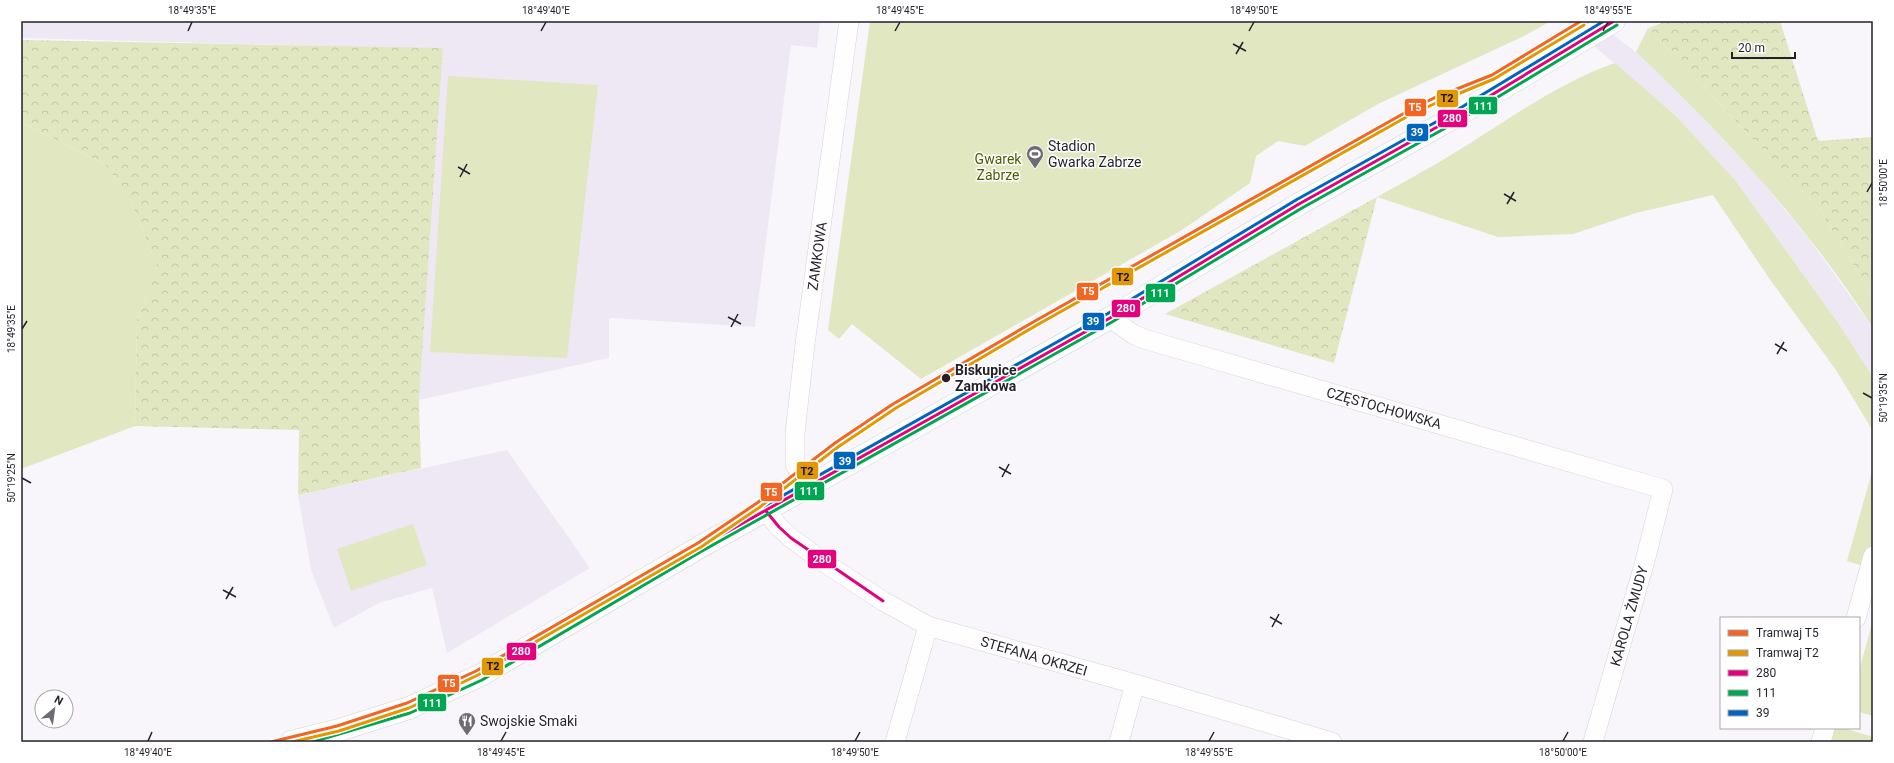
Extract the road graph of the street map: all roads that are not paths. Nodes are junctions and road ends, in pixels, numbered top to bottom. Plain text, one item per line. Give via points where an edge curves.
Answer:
1 (848, 21) edge
2 (1614, 21) edge
3 (1110, 318) junction
4 (807, 488) junction
5 (1663, 489) joint
6 (766, 511) junction
7 (1873, 556) edge
8 (1856, 617) edge
9 (928, 626) junction
10 (1135, 684) junction
11 (1825, 729) edge
12 (291, 742) edge
13 (895, 742) edge
14 (1119, 742) edge
15 (1332, 742) edge
16 (1593, 742) edge
17 (1821, 742) edge

1 - 4 street, ZAMKOWA via 795,433 795,464
2 - 3 street via 1455,117 1299,204
3 - 4 street
3 - 5 street, CZĘSTOCHOWSKA via 1144,339
4 - 6 street
5 - 16 street, KAROLA ŻMUDY
6 - 9 street, STEFANA OKRZEI via 791,538 825,563 883,601
6 - 12 street via 445,693 409,708
7 - 8 street
9 - 10 street, STEFANA OKRZEI
9 - 13 street
10 - 14 street
10 - 15 street, STEFANA OKRZEI
11 - 17 street

